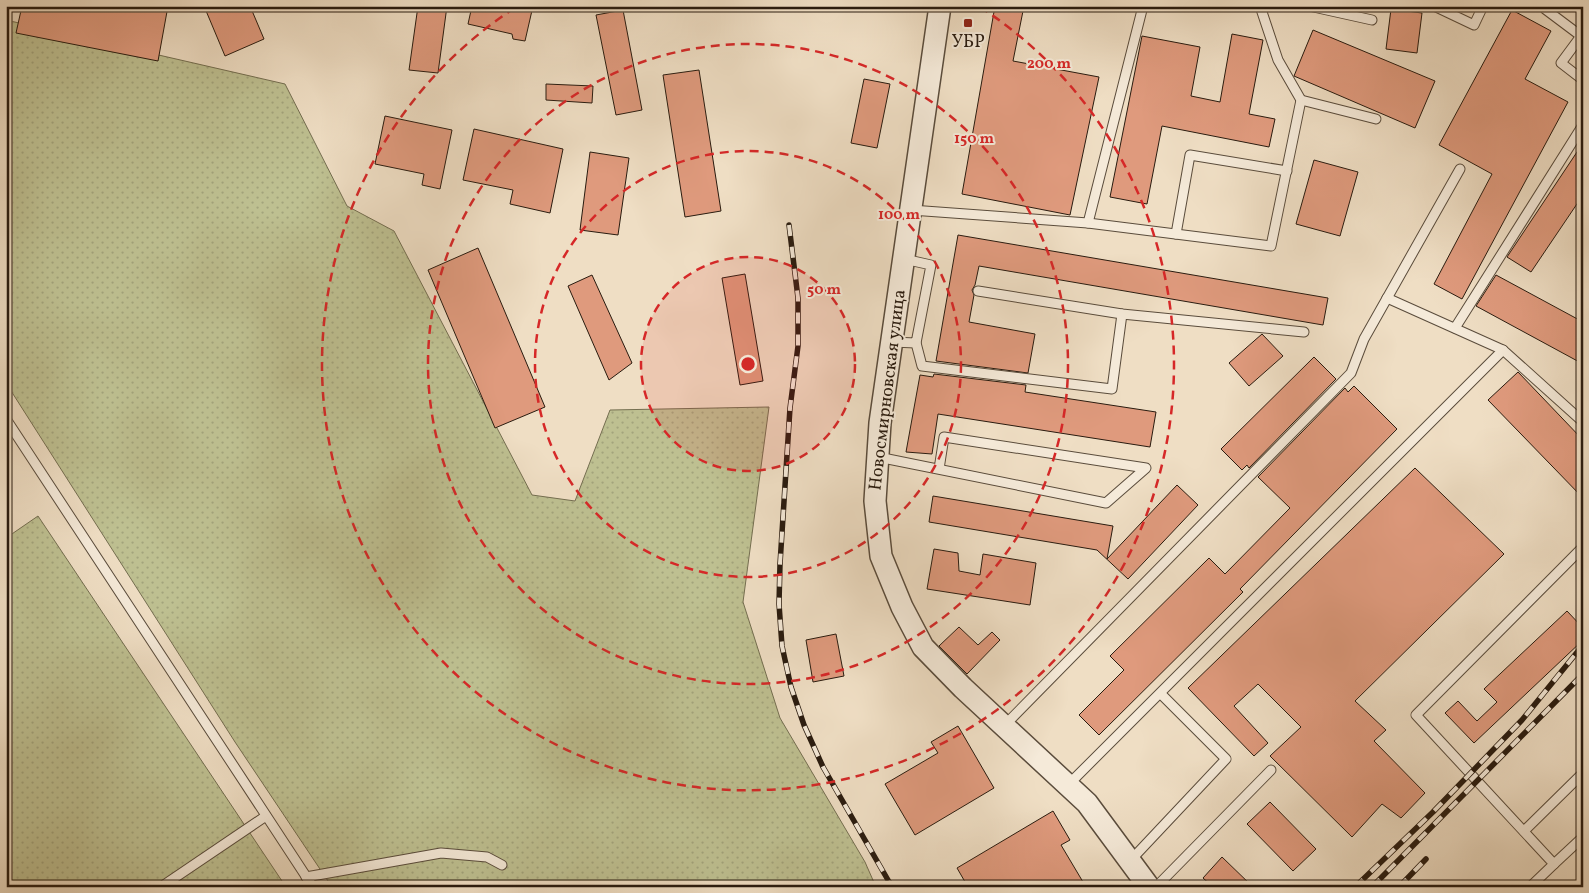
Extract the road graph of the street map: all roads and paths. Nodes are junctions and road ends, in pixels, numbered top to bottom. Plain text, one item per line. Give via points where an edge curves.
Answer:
1 (940, 6) edge
2 (1143, 6) edge
3 (1260, 6) edge
4 (1310, 6) edge
5 (1434, 6) edge
6 (1483, 6) edge
7 (1545, 9) dead end
8 (1372, 20) dead end
9 (1583, 80) edge
10 (1301, 100) junction
11 (1376, 120) dead end
12 (1583, 125) edge
13 (1460, 169) dead end
14 (1286, 171) junction
15 (911, 210) junction
16 (1088, 223) junction
17 (1176, 234) junction
18 (904, 258) junction
19 (978, 291) dead end
20 (1387, 298) junction
21 (1122, 314) junction
22 (1455, 328) junction
23 (1304, 332) dead end
24 (892, 342) junction
25 (916, 343) junction
26 (1504, 350) junction
27 (6, 419) edge
28 (1583, 422) edge
29 (878, 457) junction
30 (939, 469) junction
31 (1583, 547) edge
32 (1161, 694) junction
33 (1003, 726) junction
34 (1271, 770) dead end
35 (1583, 773) edge
36 (1068, 785) junction
37 (266, 816) junction
38 (1524, 831) junction
39 (1583, 837) edge
40 (1130, 861) junction
41 (1554, 864) junction
42 (502, 865) dead end
43 (306, 877) junction
44 (161, 887) edge
45 (313, 887) edge
46 (1148, 887) edge
47 (1156, 887) edge
48 (1530, 887) edge

1 - 15 street, Новосмирновская улица
2 - 16 lane
3 - 10 lane via 1278,60
4 - 8 lane
5 - 6 lane via 1474,25
7 - 9 lane via 1581,36 1561,63
10 - 11 lane
10 - 14 lane
12 - 22 lane
13 - 20 lane
14 - 17 lane via 1271,246
14 - 17 lane via 1190,155
15 - 16 lane
15 - 18 street, Новосмирновская улица
16 - 17 lane
18 - 24 street, Новосмирновская улица
18 - 25 lane via 931,265
19 - 21 lane
20 - 22 lane
20 - 33 lane via 1364,339 1351,373
21 - 23 lane
21 - 25 lane via 1112,389 922,366
22 - 26 lane
24 - 25 lane
24 - 29 street, Новосмирновская улица
26 - 28 lane
26 - 32 lane
27 - 37 lane
29 - 30 lane
29 - 33 street, Новосмирновская улица via 875,501 881,556 902,607 923,647
30 - 30 lane via 1106,503 1146,468 944,437
31 - 38 lane via 1416,715
32 - 36 lane
32 - 40 lane via 1226,759
33 - 36 street, Новосмирновская улица
34 - 47 lane
35 - 38 lane
36 - 40 street, Новосмирновская улица via 1087,803
37 - 43 lane
37 - 44 lane
38 - 41 lane
39 - 41 lane
40 - 46 street, Новосмирновская улица
41 - 48 lane
42 - 43 lane via 487,857 442,853
43 - 45 lane

